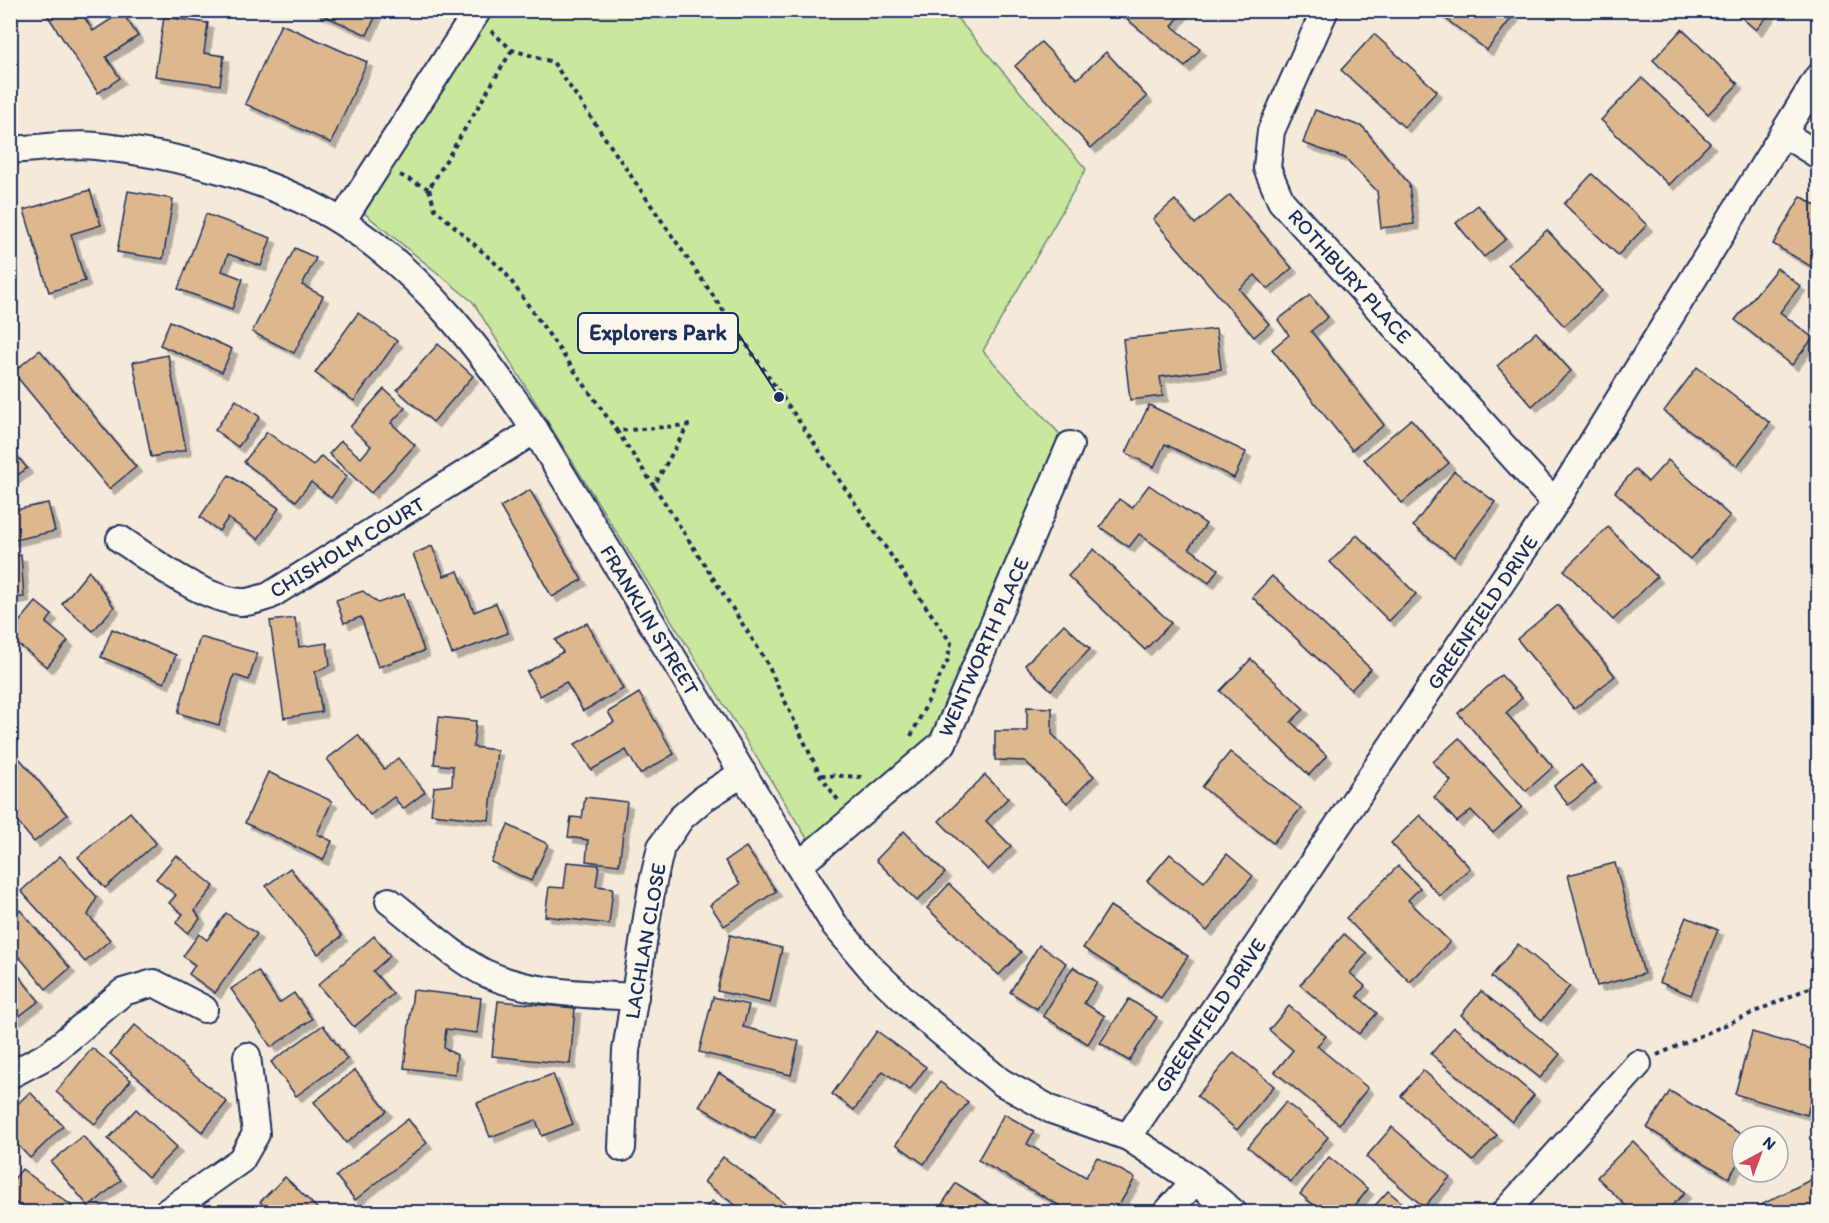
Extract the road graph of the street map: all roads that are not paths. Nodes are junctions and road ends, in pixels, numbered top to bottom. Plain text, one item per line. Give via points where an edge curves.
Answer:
1 (1325, 10) edge
2 (483, 19) edge
3 (1818, 77) edge
4 (1784, 135) junction
5 (10, 150) edge
6 (1818, 155) edge
7 (342, 221) junction
8 (535, 430) junction
9 (1070, 445) dead end
10 (1556, 503) junction
11 (120, 539) dead end
12 (743, 772) junction
13 (799, 865) junction
14 (389, 901) dead end
15 (635, 997) junction
16 (204, 1009) dead end
17 (247, 1056) dead end
18 (1638, 1064) road end
19 (10, 1075) edge
20 (1128, 1137) junction
21 (622, 1148) dead end
22 (1196, 1181) junction
23 (167, 1212) edge
24 (1167, 1212) edge
25 (1233, 1212) edge
26 (1505, 1212) edge

1 - 10 street, ROTHBURY PLACE via 1271,131 1268,168 1281,201
2 - 7 street
3 - 4 street, GREENFIELD DRIVE
4 - 6 street
4 - 10 street, GREENFIELD DRIVE
5 - 7 street, FRANKLIN STREET via 94,146 170,158 274,188
7 - 8 street, FRANKLIN STREET via 448,313 492,366
8 - 11 street, CHISHOLM COURT via 269,596 243,603 214,595
8 - 12 street, FRANKLIN STREET
9 - 13 street, WENTWORTH PLACE via 943,743
10 - 20 street, GREENFIELD DRIVE
12 - 13 street, FRANKLIN STREET
12 - 15 street, LACHLAN CLOSE via 681,818 661,847
13 - 20 street, FRANKLIN STREET via 834,924 872,969 1001,1082 1052,1110
14 - 15 street via 484,972 519,985
15 - 21 street, LACHLAN CLOSE via 626,1051
16 - 19 street via 154,983 123,992 50,1054
17 - 23 street via 256,1134 241,1160
18 - 26 street
20 - 22 street, FRANKLIN STREET
22 - 24 street
22 - 25 street, FRANKLIN STREET

